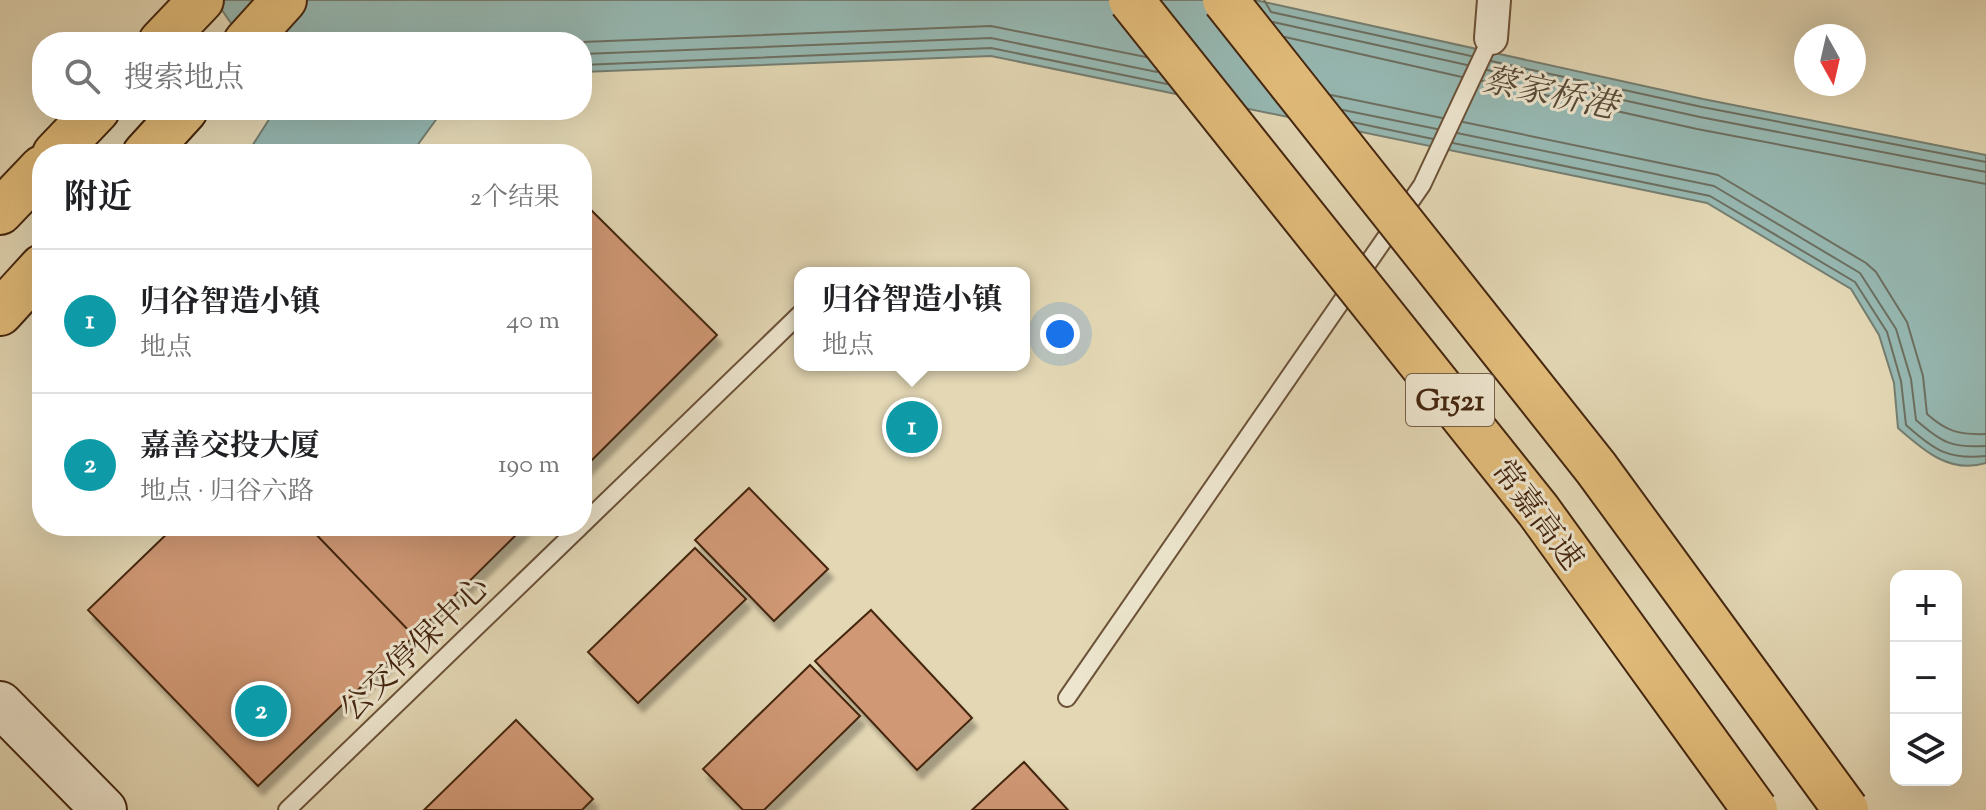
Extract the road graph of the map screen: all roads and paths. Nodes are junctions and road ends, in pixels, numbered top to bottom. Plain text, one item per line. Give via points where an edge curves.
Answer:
1 (201, 0) edge
2 (284, 0) edge
3 (1131, 0) edge
4 (1225, 0) edge
5 (1494, 0) edge
6 (171, 32) edge
7 (255, 32) edge
8 (1491, 38) joint
9 (87, 120) edge
10 (176, 120) edge
11 (65, 144) edge
12 (154, 144) edge
13 (32, 178) edge
14 (0, 212) edge
15 (32, 278) edge
16 (0, 313) edge
17 (794, 320) edge
18 (592, 514) edge
19 (570, 536) edge
20 (1067, 698) dead end
21 (0, 704) edge
22 (104, 810) edge
23 (287, 810) edge
24 (1755, 810) edge
25 (1846, 810) edge

1 - 6 main road
2 - 7 main road
3 - 24 main road, 常嘉高速 / G1521, bridge via 1538,510
4 - 25 main road, G1521, bridge via 1596,468
5 - 8 street
8 - 20 lane via 1422,185
9 - 11 main road
10 - 12 main road
13 - 14 main road
15 - 16 main road
17 - 18 lane, 公交停保中心
19 - 23 lane, 公交停保中心
21 - 22 street

